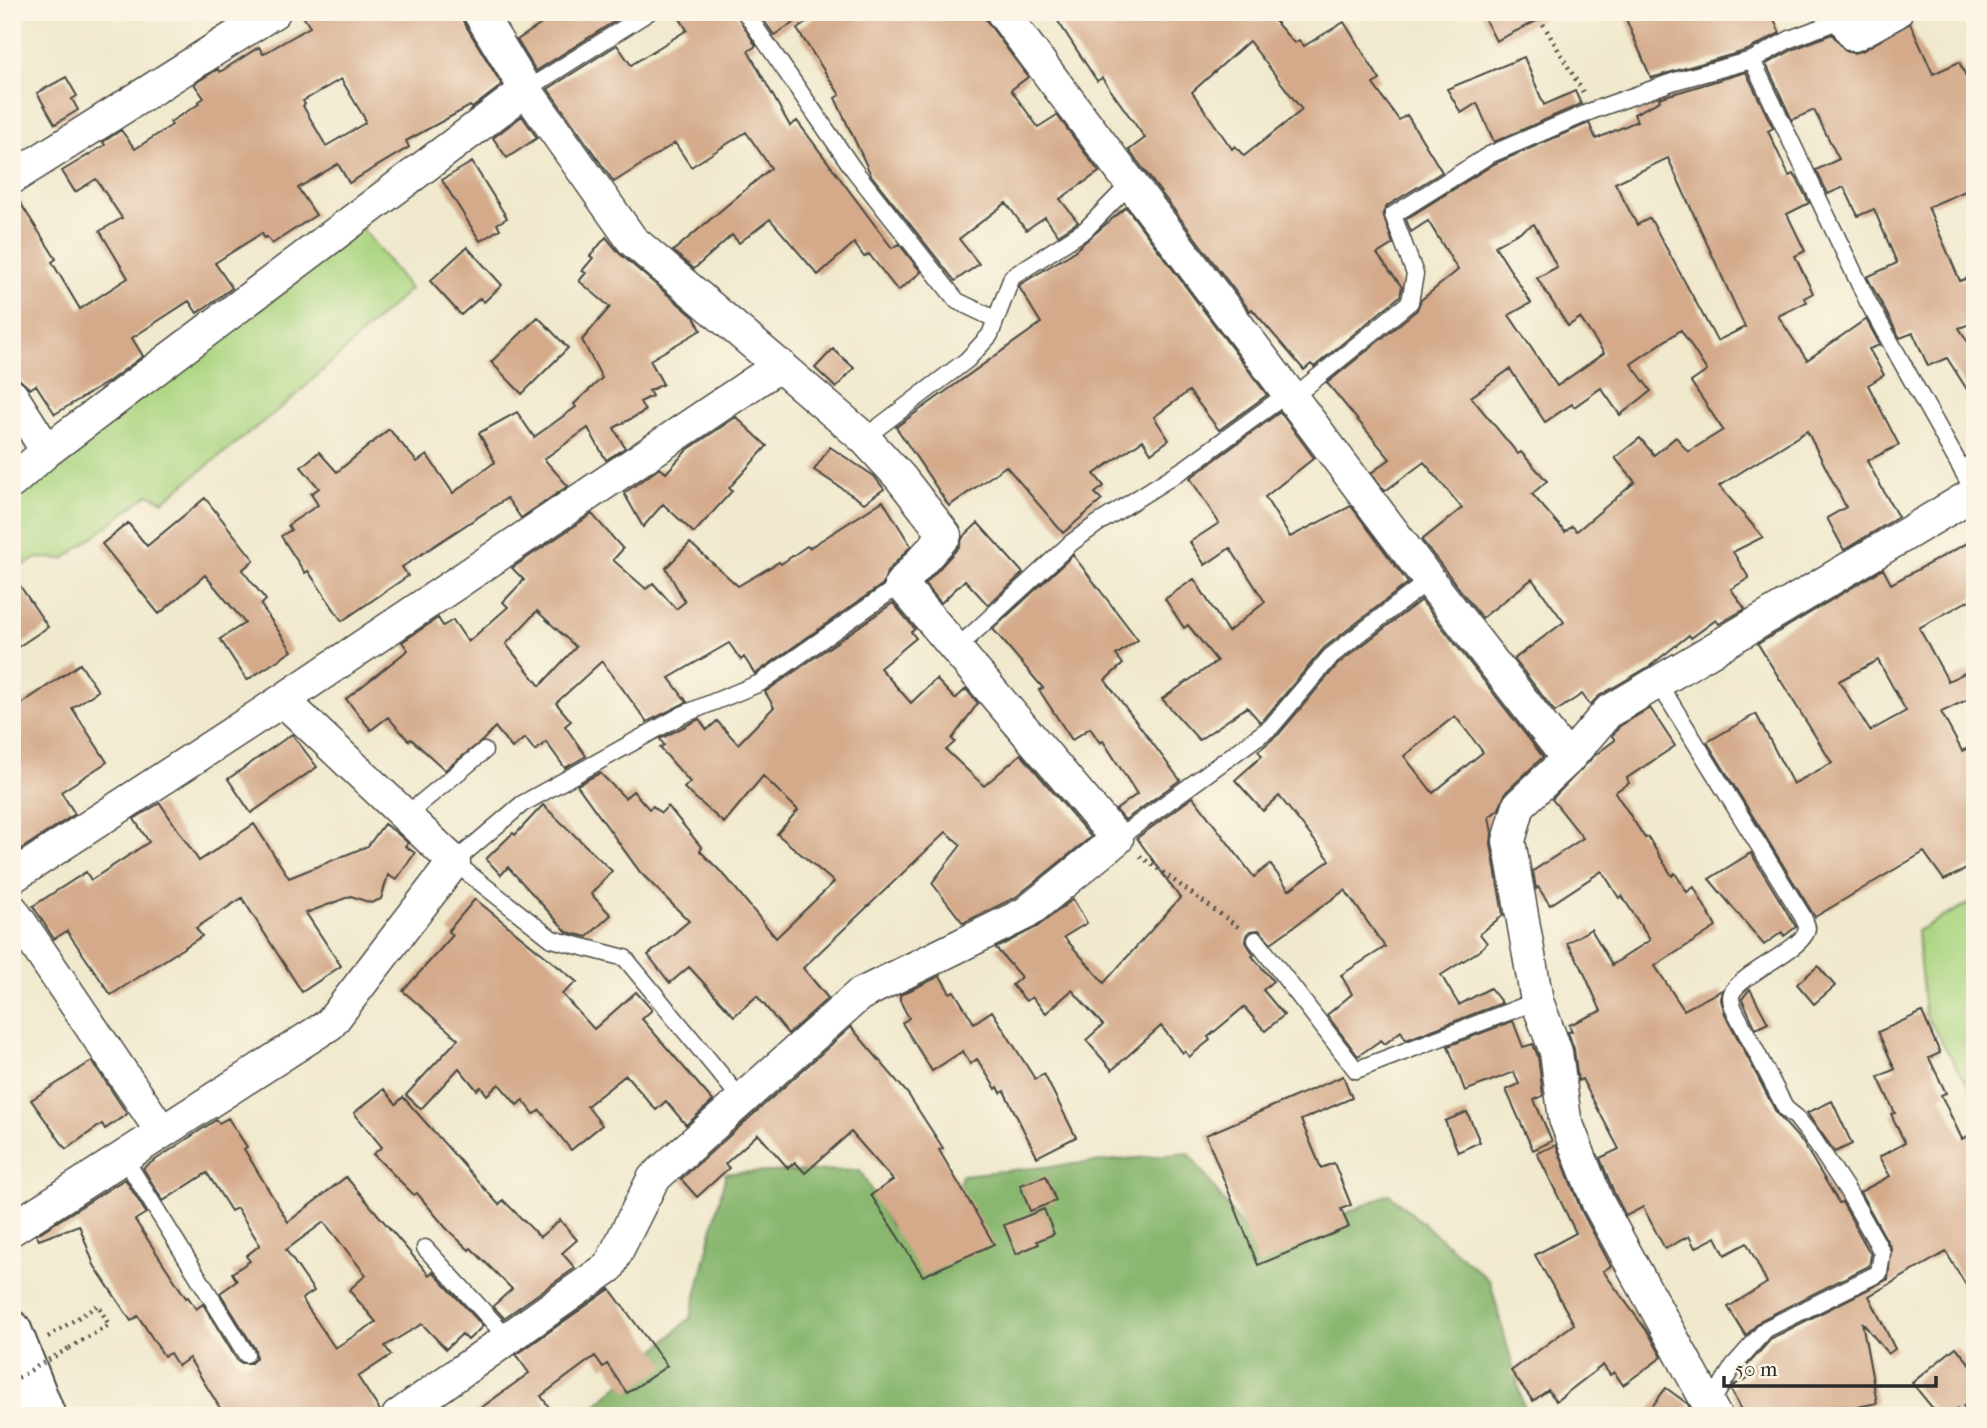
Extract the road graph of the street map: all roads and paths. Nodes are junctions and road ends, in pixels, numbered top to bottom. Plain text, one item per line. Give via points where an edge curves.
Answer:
1 (274, 12) edge
2 (479, 12) edge
3 (649, 12) edge
4 (745, 12) edge
5 (1002, 12) edge
6 (1536, 12) edge
7 (1896, 12) edge
8 (1841, 15) edge
9 (1752, 60) junction
10 (526, 90) junction
11 (1594, 110) junction
12 (12, 178) edge
13 (1130, 184) junction
14 (995, 319) junction
15 (780, 365) junction
16 (12, 396) edge
17 (1290, 396) junction
18 (864, 438) junction
19 (47, 451) junction
20 (12, 482) edge
21 (1975, 493) edge
22 (1429, 580) junction
23 (901, 584) junction
24 (956, 649) junction
25 (1656, 684) junction
26 (284, 700) junction
27 (484, 751) dead end
28 (1568, 759) junction
29 (405, 816) junction
30 (1117, 839) junction
31 (454, 862) junction
32 (12, 877) edge
33 (12, 910) edge
34 (1256, 940) joint
35 (1536, 1001) junction
36 (741, 1099) junction
37 (162, 1132) junction
38 (123, 1156) junction
39 (12, 1229) edge
40 (425, 1248) dead end
41 (508, 1338) junction
42 (246, 1354) dead end
43 (15, 1355) edge
44 (1975, 1399) edge
45 (12, 1407) edge
46 (1708, 1413) edge
47 (16, 1416) edge
48 (47, 1416) edge
49 (398, 1416) edge
50 (1944, 1416) edge

1 - 12 street
2 - 10 street
3 - 10 lane
4 - 14 lane via 854,170 957,301
5 - 13 street
6 - 11 path
7 - 8 street via 1854,35
8 - 9 lane
9 - 11 lane
9 - 21 lane via 1868,302
10 - 15 street via 632,240
10 - 19 street
11 - 17 lane via 1489,155 1393,215 1415,274 1410,302
13 - 14 lane via 1085,230 1012,276
13 - 17 street
14 - 18 lane via 990,335 967,360
15 - 18 street
15 - 26 street
16 - 19 street
17 - 22 street
17 - 24 lane via 1071,543
18 - 23 street via 945,536
19 - 20 street
21 - 25 street
22 - 28 street
22 - 30 lane via 1331,656 1271,727
23 - 24 street
23 - 31 lane via 760,683 682,715 522,804
24 - 30 street
25 - 28 street via 1608,712
25 - 46 lane via 1803,917 1804,935 1742,983 1731,1000 1786,1109 1847,1190 1882,1253 1879,1273 1766,1329 1734,1365
26 - 29 street
26 - 32 street
27 - 29 lane
28 - 35 street via 1519,805 1509,841
29 - 31 street
30 - 34 path
30 - 36 street via 1026,913 859,995
31 - 36 lane via 552,939 625,958
31 - 37 street via 330,1024
33 - 37 street
34 - 35 lane via 1356,1070
35 - 46 street via 1556,1052 1565,1119 1598,1203
36 - 41 street via 653,1179 609,1267
37 - 38 street
38 - 39 street
38 - 42 lane
40 - 41 lane
41 - 49 street
43 - 43 path, bridge via 69,1348 108,1325 99,1306
43 - 48 highway
44 - 50 path
45 - 47 highway

